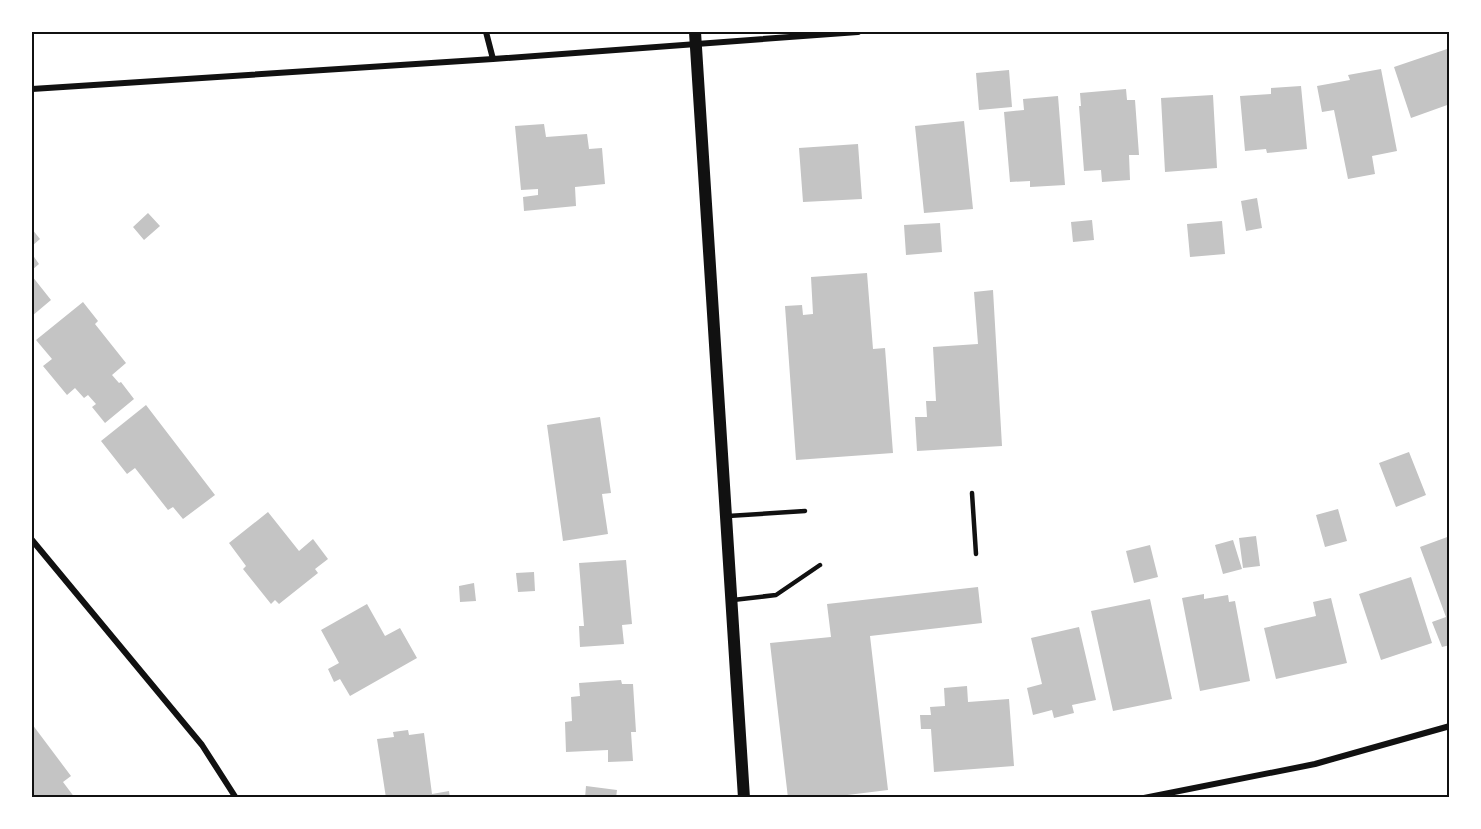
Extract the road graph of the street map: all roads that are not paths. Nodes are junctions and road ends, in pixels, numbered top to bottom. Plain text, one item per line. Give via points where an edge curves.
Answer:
1 (486, 32) edge
2 (858, 32) edge
3 (695, 38) edge
4 (493, 59) junction
5 (32, 89) edge
6 (972, 493) dead end
7 (805, 511) dead end
8 (726, 516) junction
9 (32, 540) edge
10 (976, 554) dead end
11 (820, 565) dead end
12 (731, 600) junction
13 (1449, 726) edge
14 (236, 798) edge
15 (744, 798) edge
16 (1144, 798) edge

1 - 4 street
2 - 3 street
3 - 4 street
3 - 8 main road
4 - 5 street
6 - 10 lane
7 - 8 lane
8 - 12 main road
9 - 14 street via 202,745
11 - 12 lane via 777,595
12 - 15 main road
13 - 16 street via 1315,764

